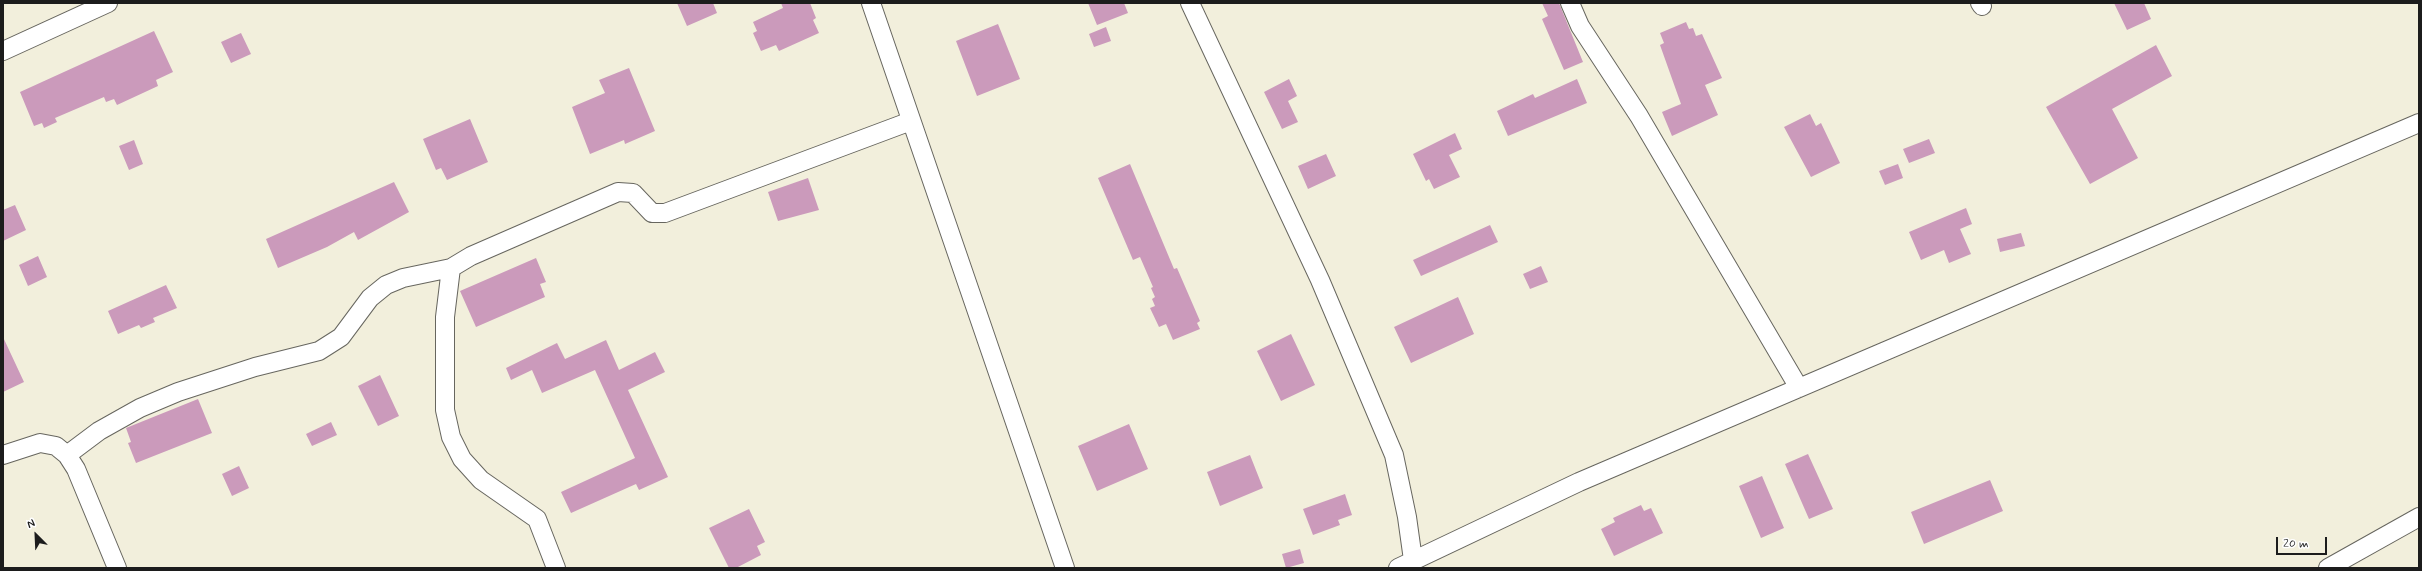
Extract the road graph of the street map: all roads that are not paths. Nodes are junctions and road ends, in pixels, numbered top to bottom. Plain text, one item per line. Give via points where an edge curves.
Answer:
1 (108, 3) edge
2 (871, 3) edge
3 (1190, 3) edge
4 (1570, 3) edge
5 (3, 51) edge
6 (911, 121) junction
7 (2419, 123) edge
8 (451, 268) junction
9 (1799, 388) junction
10 (3, 455) edge
11 (67, 455) junction
12 (2419, 516) edge
13 (1405, 564) edge
14 (117, 568) edge
15 (556, 568) edge
16 (1065, 568) edge
17 (2328, 568) edge

1 - 5 street
2 - 6 street
3 - 13 street via 1320,280 1394,456 1407,517
4 - 9 street via 1580,26 1639,116
6 - 8 street via 664,213 652,213 633,193 618,192 471,256
6 - 16 street
7 - 9 street
8 - 11 street via 403,278 386,285 370,298 341,338 319,351 255,368 159,400 99,431
8 - 15 street via 445,317 445,410 451,437 462,459 481,480 537,518
9 - 13 street via 1579,482
10 - 11 street via 40,444 56,446
11 - 14 street via 76,468
12 - 17 street

